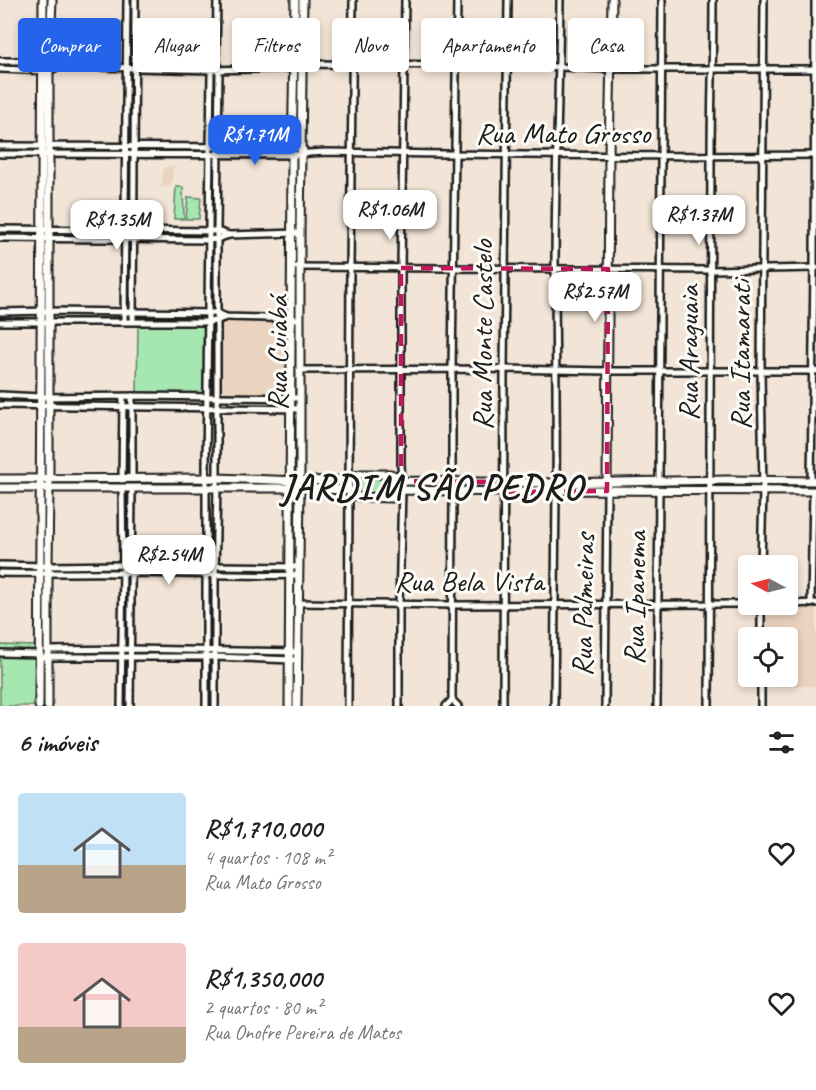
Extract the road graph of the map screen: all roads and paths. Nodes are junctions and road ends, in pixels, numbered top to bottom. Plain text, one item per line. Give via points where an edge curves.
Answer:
1 (43, 0) edge
2 (52, 0) edge
3 (127, 0) edge
4 (135, 0) edge
5 (217, 0) edge
6 (294, 0) edge
7 (303, 0) edge
8 (353, 0) edge
9 (405, 0) edge
10 (457, 0) edge
11 (508, 0) edge
12 (560, 0) edge
13 (612, 0) edge
14 (662, 0) edge
15 (713, 0) edge
16 (764, 0) edge
17 (815, 0) edge
18 (44, 18) edge
19 (50, 18) edge
20 (135, 18) edge
21 (217, 18) edge
22 (294, 18) edge
23 (303, 18) edge
24 (352, 18) edge
25 (405, 18) edge
26 (457, 18) edge
27 (508, 18) edge
28 (612, 18) edge
29 (0, 61) edge
30 (18, 61) edge
31 (556, 66) edge
32 (559, 66) junction
33 (568, 67) edge
34 (121, 68) edge
35 (126, 68) junction
36 (133, 68) edge
37 (0, 69) edge
38 (18, 69) edge
39 (644, 69) edge
40 (662, 69) junction
41 (712, 69) junction
42 (763, 69) junction
43 (815, 69) edge
44 (46, 72) edge
45 (134, 72) edge
46 (211, 72) edge
47 (219, 72) edge
48 (294, 72) edge
49 (303, 72) edge
50 (351, 72) edge
51 (405, 72) edge
52 (457, 72) edge
53 (507, 72) edge
54 (611, 72) edge
55 (0, 146) edge
56 (125, 147) junction
57 (133, 147) junction
58 (210, 147) junction
59 (218, 147) junction
60 (46, 151) junction
61 (292, 151) junction
62 (304, 152) junction
63 (351, 152) junction
64 (0, 154) edge
65 (403, 154) junction
66 (556, 154) junction
67 (124, 155) junction
68 (133, 155) junction
69 (209, 155) junction
70 (217, 155) junction
71 (455, 155) junction
72 (506, 155) junction
73 (609, 155) junction
74 (815, 155) edge
75 (660, 156) junction
76 (711, 156) junction
77 (762, 156) junction
78 (124, 208) junction
79 (133, 208) junction
80 (0, 229) edge
81 (45, 230) junction
82 (124, 230) junction
83 (133, 230) junction
84 (209, 231) junction
85 (217, 231) junction
86 (296, 233) junction
87 (229, 235) junction
88 (0, 238) edge
89 (45, 238) junction
90 (132, 239) junction
91 (217, 239) junction
92 (124, 240) junction
93 (209, 240) junction
94 (291, 267) junction
95 (300, 267) junction
96 (401, 267) junction
97 (350, 268) junction
98 (454, 268) junction
99 (815, 268) edge
100 (505, 269) junction
101 (555, 269) junction
102 (608, 269) junction
103 (659, 270) junction
104 (711, 270) junction
105 (762, 270) junction
106 (41, 311) junction
107 (50, 311) junction
108 (0, 312) edge
109 (133, 312) junction
110 (124, 313) junction
111 (209, 313) junction
112 (216, 313) junction
113 (225, 316) junction
114 (295, 319) junction
115 (46, 321) junction
116 (124, 321) junction
117 (133, 321) junction
118 (216, 321) junction
119 (0, 322) edge
120 (208, 322) junction
121 (504, 369) junction
122 (291, 370) junction
123 (300, 370) junction
124 (349, 370) junction
125 (400, 370) junction
126 (452, 370) junction
127 (556, 370) junction
128 (659, 370) junction
129 (607, 371) junction
130 (710, 371) junction
131 (761, 371) junction
132 (814, 371) edge
133 (0, 395) edge
134 (132, 396) junction
135 (45, 397) junction
136 (123, 397) junction
137 (207, 397) junction
138 (216, 397) junction
139 (290, 398) junction
140 (299, 398) junction
141 (0, 405) edge
142 (41, 406) junction
143 (49, 406) junction
144 (123, 406) junction
145 (132, 406) junction
146 (207, 407) junction
147 (216, 407) junction
148 (291, 408) junction
149 (299, 409) junction
150 (291, 429) junction
151 (300, 429) junction
152 (207, 478) junction
153 (217, 478) junction
154 (0, 479) edge
155 (132, 479) junction
156 (349, 480) junction
157 (710, 480) junction
158 (762, 480) junction
159 (401, 481) junction
160 (813, 481) edge
161 (504, 482) junction
162 (607, 482) junction
163 (658, 482) junction
164 (40, 483) junction
165 (49, 484) junction
166 (122, 484) junction
167 (295, 484) junction
168 (452, 487) junction
169 (556, 487) junction
170 (0, 488) edge
171 (132, 488) junction
172 (217, 488) junction
173 (207, 489) junction
174 (349, 490) junction
175 (402, 490) junction
176 (711, 490) junction
177 (763, 490) junction
178 (658, 491) junction
179 (814, 491) edge
180 (504, 492) junction
181 (607, 492) junction
182 (762, 555) edge
183 (0, 565) edge
184 (123, 565) junction
185 (131, 565) junction
186 (207, 567) junction
187 (215, 567) junction
188 (290, 567) junction
189 (298, 567) junction
190 (43, 570) junction
191 (0, 573) edge
192 (123, 573) junction
193 (131, 573) junction
194 (207, 575) junction
195 (215, 575) junction
196 (294, 576) junction
197 (298, 603) junction
198 (348, 603) junction
199 (399, 604) junction
200 (504, 604) junction
201 (555, 604) junction
202 (606, 604) junction
203 (657, 604) junction
204 (709, 604) junction
205 (738, 604) edge
206 (813, 604) edge
207 (452, 605) junction
208 (131, 649) junction
209 (122, 650) junction
210 (0, 653) edge
211 (43, 653) junction
212 (207, 654) junction
213 (214, 654) junction
214 (293, 656) junction
215 (122, 657) junction
216 (131, 657) junction
217 (761, 687) edge
218 (452, 700) junction
219 (39, 706) edge
220 (48, 706) edge
221 (121, 706) edge
222 (130, 706) edge
223 (206, 706) edge
224 (215, 706) edge
225 (290, 706) edge
226 (297, 706) edge
227 (348, 706) edge
228 (399, 706) edge
229 (446, 706) edge
230 (458, 706) edge
231 (503, 706) edge
232 (554, 706) edge
233 (605, 706) edge
234 (657, 706) edge
235 (709, 706) edge
236 (761, 706) edge

1 - 18 main road
2 - 19 main road
3 - 35 street
4 - 20 street
5 - 21 street
6 - 22 main road, Rua Cuiabá
7 - 23 main road, Rua Cuiabá
8 - 24 street
9 - 25 street
10 - 26 street
11 - 27 street, Rua Monte Castelo
12 - 32 street
13 - 28 main road, Rua Palmeiras
14 - 40 street
15 - 41 street, Rua Araguaia
16 - 42 street, Rua Itamarati
17 - 43 street
29 - 30 street
31 - 32 street
32 - 33 street
32 - 66 street
34 - 35 street
35 - 36 street
35 - 56 street
37 - 38 street
39 - 40 street
40 - 41 street
40 - 75 street
41 - 42 street
41 - 76 street, Rua Araguaia
42 - 43 street
42 - 77 street, Rua Itamarati
43 - 74 street
44 - 60 main road
45 - 57 street
46 - 58 street
47 - 59 street
48 - 61 main road, Rua Cuiabá
49 - 62 main road, Rua Cuiabá
50 - 63 street
51 - 65 street
52 - 71 street
53 - 72 street, Rua Monte Castelo
54 - 73 main road, Rua Palmeiras
55 - 60 street, Rua Mato Grosso
56 - 57 street, Rua Mato Grosso
56 - 60 street, Rua Mato Grosso
56 - 67 street
57 - 58 street, Rua Mato Grosso
57 - 68 street
58 - 59 street, Rua Mato Grosso
58 - 69 street
59 - 61 street, Rua Mato Grosso
59 - 70 street
60 - 64 street, Rua Mato Grosso
60 - 67 street, Rua Mato Grosso
60 - 81 main road
61 - 62 street, Rua Mato Grosso
61 - 70 street, Rua Mato Grosso
61 - 86 main road, Rua Cuiabá
62 - 63 street, Rua Mato Grosso
62 - 86 main road, Rua Cuiabá
63 - 65 street, Rua Mato Grosso
63 - 97 street
65 - 71 street, Rua Mato Grosso
65 - 96 street
66 - 72 street, Rua Mato Grosso
66 - 73 street, Rua Mato Grosso
66 - 101 street
67 - 68 street, Rua Mato Grosso
67 - 78 street
68 - 69 street, Rua Mato Grosso
68 - 79 street
69 - 70 street, Rua Mato Grosso
69 - 84 street
70 - 85 street
71 - 72 street, Rua Mato Grosso
71 - 98 street
72 - 100 street, Rua Monte Castelo
73 - 75 street, Rua Mato Grosso
73 - 102 main road, Rua Palmeiras
74 - 77 street, Rua Mato Grosso
74 - 99 street
75 - 76 street, Rua Mato Grosso
75 - 103 street
76 - 77 street, Rua Mato Grosso
76 - 104 street, Rua Araguaia
77 - 105 street, Rua Itamarati
78 - 79 street
78 - 82 street
79 - 83 street
80 - 81 street
81 - 82 street
81 - 89 main road
82 - 83 street
82 - 92 street
83 - 84 street
83 - 90 street
84 - 85 street
84 - 93 street
85 - 87 street
85 - 91 street
86 - 87 street
86 - 94 main road, Rua Cuiabá
86 - 95 main road, Rua Cuiabá
87 - 91 street
88 - 89 street
89 - 92 street
89 - 106 main road
89 - 107 main road
90 - 92 street
90 - 93 street
90 - 109 street
91 - 93 street
91 - 112 street
92 - 110 street
93 - 111 street
94 - 95 street
94 - 114 main road, Rua Cuiabá
95 - 97 street
95 - 114 main road, Rua Cuiabá
96 - 97 street
96 - 98 street
96 - 125 street
97 - 124 street
98 - 100 street
98 - 126 street
99 - 105 street
99 - 132 street
100 - 101 street
100 - 121 street, Rua Monte Castelo
101 - 102 street
101 - 127 street
102 - 103 street
102 - 129 main road, Rua Palmeiras
103 - 104 street
103 - 128 street
104 - 105 street
104 - 130 street, Rua Araguaia
105 - 131 street, Rua Itamarati
106 - 107 street
106 - 108 street
106 - 115 main road
107 - 110 street
107 - 115 main road
109 - 110 street
109 - 111 street
109 - 117 street
110 - 116 street
111 - 112 street
111 - 120 street
112 - 113 street
112 - 118 street
113 - 114 street
113 - 118 street
114 - 122 main road, Rua Cuiabá
114 - 123 main road, Rua Cuiabá
115 - 116 street
115 - 119 street
115 - 135 main road
116 - 117 street
117 - 120 street
118 - 120 street
118 - 138 street
120 - 137 street
121 - 126 street
121 - 127 street
121 - 161 street, Rua Monte Castelo
122 - 123 street
122 - 139 main road, Rua Cuiabá
123 - 124 street
123 - 140 main road, Rua Cuiabá
124 - 125 street
124 - 156 street
125 - 126 street
125 - 159 street
126 - 168 street
127 - 129 street
127 - 169 street
128 - 129 street
128 - 130 street
128 - 163 street
129 - 162 main road, Rua Palmeiras
130 - 131 street
130 - 157 street, Rua Araguaia
131 - 132 street
131 - 158 street, Rua Itamarati
132 - 160 street
133 - 135 street
134 - 136 street
134 - 137 street
134 - 145 street
135 - 136 street
135 - 142 main road
135 - 143 main road
136 - 144 street
137 - 138 street
137 - 146 street
138 - 139 street
138 - 147 street
139 - 140 street
139 - 148 main road, Rua Cuiabá
140 - 149 main road, Rua Cuiabá
141 - 142 street
142 - 143 street
142 - 164 main road
143 - 144 street
143 - 165 main road
144 - 145 street
144 - 166 street
145 - 146 street
145 - 155 street
146 - 147 street
146 - 152 street
147 - 148 street
147 - 153 street
148 - 149 street
148 - 150 main road, Rua Cuiabá
149 - 151 main road, Rua Cuiabá
150 - 151 main road
150 - 167 main road, Rua Cuiabá
151 - 167 main road, Rua Cuiabá
152 - 153 main road
152 - 155 main road
152 - 173 street
153 - 167 main road
153 - 172 street
154 - 164 main road
155 - 166 main road
156 - 159 main road via 360,474 391,474
156 - 167 main road
156 - 174 street
157 - 158 main road
157 - 163 main road
157 - 176 street, Rua Araguaia
158 - 160 main road
158 - 177 street, Rua Itamarati
159 - 168 main road
159 - 175 street
161 - 168 main road
161 - 169 main road
161 - 180 street, Rua Monte Castelo
162 - 163 main road
162 - 169 main road
162 - 181 main road, Rua Palmeiras
164 - 165 main road
164 - 170 main road
164 - 190 main road
165 - 166 main road
165 - 190 main road
166 - 171 main road
166 - 184 street
167 - 172 main road
167 - 174 main road
167 - 188 main road, Rua Cuiabá
167 - 189 main road, Rua Cuiabá
168 - 175 main road
168 - 180 main road
168 - 207 street
169 - 180 main road
169 - 181 main road
169 - 201 street
171 - 173 main road
171 - 185 street
172 - 173 main road
172 - 187 street
173 - 186 street
174 - 175 main road via 359,497 391,498
174 - 198 street
175 - 199 street
176 - 177 main road
176 - 178 main road
176 - 204 street, Rua Araguaia
177 - 179 main road
177 - 182 street, Rua Itamarati
178 - 181 main road
178 - 203 street, Rua Ipanema
179 - 206 street
180 - 200 street, Rua Monte Castelo
181 - 202 street, Rua Palmeiras
183 - 190 street
184 - 185 street
184 - 190 street
184 - 192 street
185 - 186 street
185 - 193 street
186 - 187 street
186 - 194 street
187 - 188 street
187 - 195 street
188 - 189 street
188 - 196 main road, Rua Cuiabá
189 - 196 main road, Rua Cuiabá
190 - 191 street
190 - 192 street
190 - 211 main road
192 - 193 street
192 - 209 street
193 - 194 street
193 - 208 street
194 - 195 street
194 - 212 street
195 - 196 street
195 - 213 street
196 - 197 main road, Rua Cuiabá
196 - 214 main road, Rua Cuiabá
197 - 198 street, Rua Bela Vista
197 - 214 main road, Rua Cuiabá
198 - 199 street, Rua Bela Vista
198 - 227 street
199 - 207 street, Rua Bela Vista
199 - 228 street
200 - 201 street, Rua Bela Vista
200 - 207 street, Rua Bela Vista
200 - 231 street, Rua Monte Castelo
201 - 202 street, Rua Bela Vista
201 - 232 street
202 - 203 street, Rua Bela Vista
202 - 233 street, Rua Palmeiras
203 - 204 street, Rua Bela Vista
203 - 234 street, Rua Ipanema
204 - 205 street, Rua Bela Vista
204 - 235 street, Rua Araguaia
207 - 218 street
208 - 209 street
208 - 212 street
208 - 216 street
209 - 211 street
209 - 215 street
210 - 211 street
211 - 215 street
211 - 219 main road
211 - 220 main road
212 - 213 street
212 - 216 street
212 - 223 street
213 - 214 street
213 - 224 street
214 - 225 main road, Rua Cuiabá
214 - 226 main road, Rua Cuiabá
215 - 216 street
215 - 221 street
216 - 222 street
217 - 236 street
218 - 229 street
218 - 230 street

